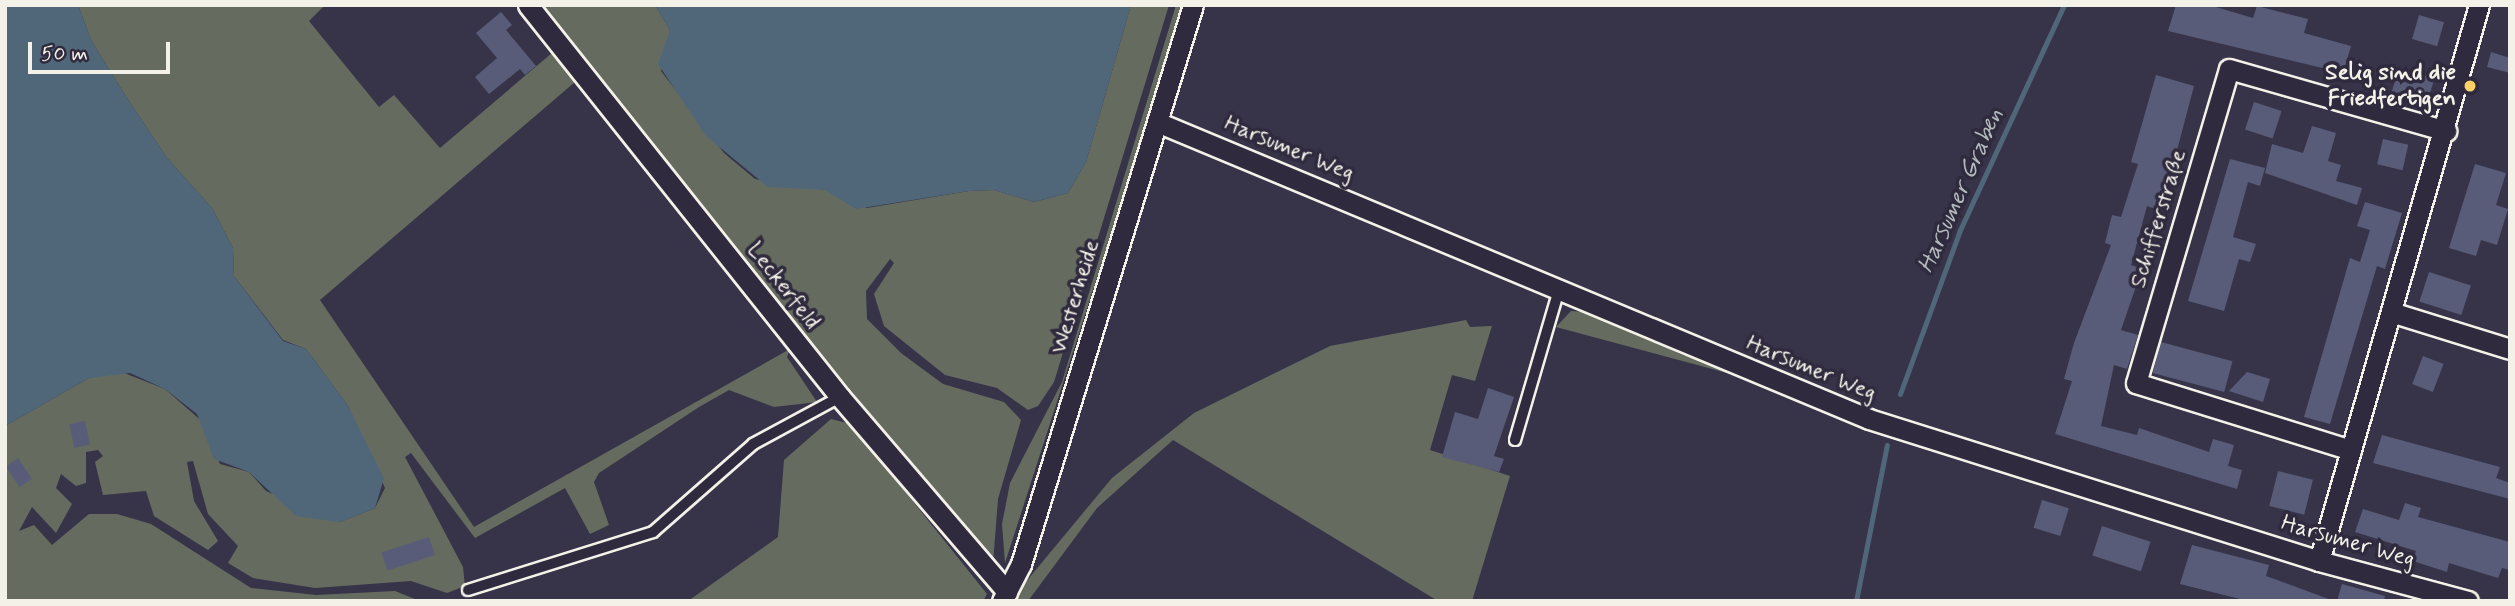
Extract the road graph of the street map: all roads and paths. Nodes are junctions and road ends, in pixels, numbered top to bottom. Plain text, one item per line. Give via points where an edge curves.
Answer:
1 (528, 5) edge
2 (1193, 5) edge
3 (2479, 5) edge
4 (1157, 122) junction
5 (2445, 131) junction
6 (1558, 293) junction
7 (2394, 313) junction
8 (2510, 349) edge
9 (840, 397) junction
10 (1514, 440) dead end
11 (2351, 450) junction
12 (2319, 561) junction
13 (468, 590) dead end
14 (1004, 596) edge
15 (2468, 601) edge

1 - 9 street, Leckerfeld
2 - 4 street, Westerheide
3 - 5 street
4 - 6 street, Harsumer Weg
4 - 14 street, Westerheide via 1021,564
5 - 7 street
5 - 11 street, Schifferstraße via 2230,69 2136,383
6 - 10 lane
6 - 12 street, Harsumer Weg via 1869,419
7 - 8 street
7 - 11 street
9 - 13 lane via 754,444 653,532
9 - 14 street, Leckerfeld
11 - 12 street
12 - 15 street, Harsumer Weg

